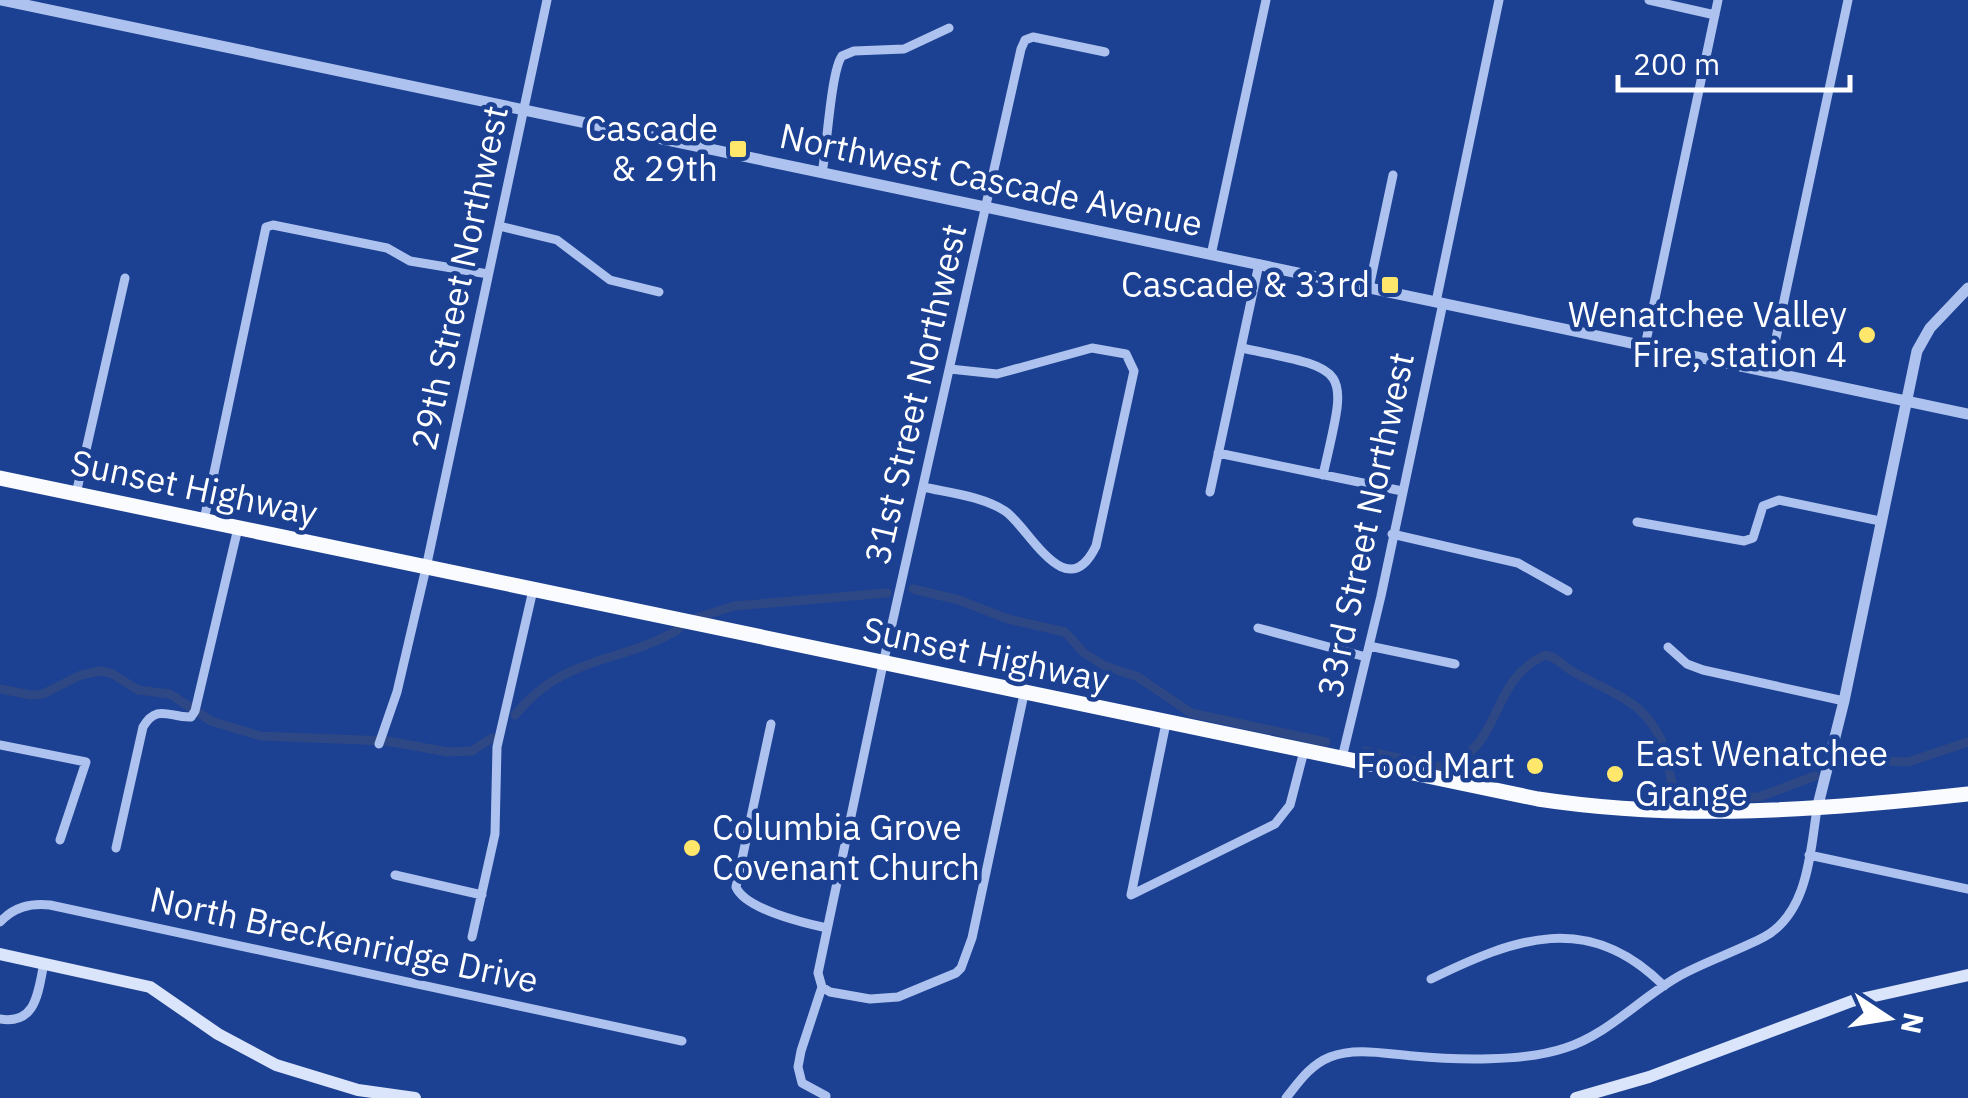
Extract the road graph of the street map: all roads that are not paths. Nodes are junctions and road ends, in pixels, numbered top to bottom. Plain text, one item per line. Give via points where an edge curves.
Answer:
1 (2, 0) edge
2 (547, 0) edge
3 (1266, 0) edge
4 (1499, 0) edge
5 (1649, 0) edge
6 (1718, 0) edge
7 (1848, 0) edge
8 (67, 7) edge
9 (1715, 15) junction
10 (949, 28) dead end
11 (1104, 52) dead end
12 (524, 111) junction
13 (822, 173) junction
14 (1393, 175) dead end
15 (986, 208) junction
16 (499, 226) junction
17 (1211, 254) junction
18 (1260, 264) junction
19 (488, 274) junction
20 (125, 278) dead end
21 (1369, 288) junction
22 (1968, 288) edge
23 (659, 292) dead end
24 (1440, 302) junction
25 (1645, 346) junction
26 (1242, 348) junction
27 (950, 369) junction
28 (1768, 371) junction
29 (1905, 402) junction
30 (1968, 414) edge
31 (1218, 452) junction
32 (1323, 474) junction
33 (0, 478) edge
34 (923, 488) junction
35 (1402, 491) junction
36 (1210, 492) dead end
37 (76, 494) junction
38 (204, 520) junction
39 (1880, 521) junction
40 (1637, 522) dead end
41 (238, 528) junction
42 (1392, 534) junction
43 (426, 568) junction
44 (533, 590) junction
45 (1568, 591) dead end
46 (1258, 628) dead end
47 (1668, 648) dead end
48 (1367, 651) junction
49 (883, 664) junction
50 (1455, 664) dead end
51 (1024, 694) junction
52 (1844, 701) junction
53 (1166, 723) junction
54 (771, 724) dead end
55 (379, 744) dead end
56 (0, 745) edge
57 (1304, 750) junction
58 (1342, 758) junction
59 (1968, 794) edge
60 (1817, 808) junction
61 (60, 840) dead end
62 (116, 848) dead end
63 (1810, 855) junction
64 (396, 875) dead end
65 (1968, 889) edge
66 (482, 894) junction
67 (0, 922) edge
68 (827, 928) junction
69 (472, 937) dead end
70 (0, 954) edge
71 (44, 963) junction
72 (1968, 975) edge
73 (1430, 979) dead end
74 (1664, 986) junction
75 (822, 987) junction
76 (0, 1019) edge
77 (682, 1041) dead end
78 (826, 1096) edge
79 (415, 1098) edge
80 (1286, 1098) edge
81 (1576, 1098) edge

1 - 8 street, Northwest Cascade Avenue
2 - 12 street, 29th Street Northwest
3 - 17 street
4 - 24 street, 33rd Street Northwest
5 - 9 street
6 - 9 street
7 - 28 street
8 - 12 street, Northwest Cascade Avenue
9 - 25 street
10 - 13 street via 904,49 842,56
11 - 15 street, 31st Street Northwest via 1024,40
12 - 13 street, Northwest Cascade Avenue
12 - 16 street, 29th Street Northwest
13 - 15 street, Northwest Cascade Avenue
14 - 21 street
15 - 17 street, Northwest Cascade Avenue
15 - 27 street, 31st Street Northwest
16 - 19 street, 29th Street Northwest
16 - 23 street via 557,240 610,280
17 - 18 street, Northwest Cascade Avenue
18 - 21 street, Northwest Cascade Avenue
18 - 26 street
19 - 38 street via 268,225
19 - 43 street, 29th Street Northwest
20 - 37 street
21 - 24 street, Northwest Cascade Avenue
22 - 29 street via 1917,351
24 - 25 street, Northwest Cascade Avenue
24 - 35 street, 33rd Street Northwest
25 - 28 street, Northwest Cascade Avenue
26 - 31 street
26 - 32 street via 1330,371 1339,404
27 - 34 street, 31st Street Northwest
27 - 34 street via 997,374 1092,348 1126,354 1134,370 1096,546 1081,564 1053,564 1014,518 991,503
28 - 29 street, Northwest Cascade Avenue
29 - 30 street, Northwest Cascade Avenue
29 - 39 street
31 - 32 street
31 - 36 street
32 - 35 street
33 - 37 highway, Sunset Highway
34 - 49 street, 31st Street Northwest
35 - 42 street, 33rd Street Northwest
37 - 38 highway, Sunset Highway
38 - 41 highway, Sunset Highway
39 - 40 street via 1779,500 1763,506 1758,529 1744,541
39 - 52 street
41 - 43 highway, Sunset Highway
41 - 62 street via 195,711 191,717 149,716
42 - 45 street via 1518,563
42 - 48 street, 33rd Street Northwest
43 - 44 highway, Sunset Highway
43 - 55 street, 29th Street Northwest
44 - 49 highway, Sunset Highway
44 - 66 street via 497,748 495,834
46 - 48 street
47 - 52 street via 1704,670
48 - 50 street
48 - 58 street, 33rd Street Northwest
49 - 51 highway, Sunset Highway
49 - 68 street, 31st Street Northwest
51 - 53 highway, Sunset Highway
51 - 75 street via 961,968 885,1000
52 - 60 street
53 - 57 highway, Sunset Highway
53 - 57 street via 1131,896 1275,824 1290,805
54 - 68 street via 736,887 751,904
56 - 61 street via 86,762
57 - 58 highway, Sunset Highway
58 - 60 highway, Sunset Highway via 1538,800 1628,810
59 - 60 highway, Sunset Highway
60 - 63 street
63 - 65 street
63 - 74 street via 1784,922
64 - 66 street
66 - 69 street
67 - 77 street, North Breckenridge Drive via 12,910 50,904
68 - 75 street, 31st Street Northwest via 818,973
70 - 71 main road
71 - 76 street via 30,1013
71 - 79 main road via 157,989 218,1034 288,1070
72 - 81 main road via 1852,1002 1649,1078
73 - 74 street via 1518,944 1568,937 1626,954
74 - 80 street via 1564,1049 1463,1058 1332,1056 1311,1068
75 - 78 street, 31st Street Northwest via 798,1067 802,1083

